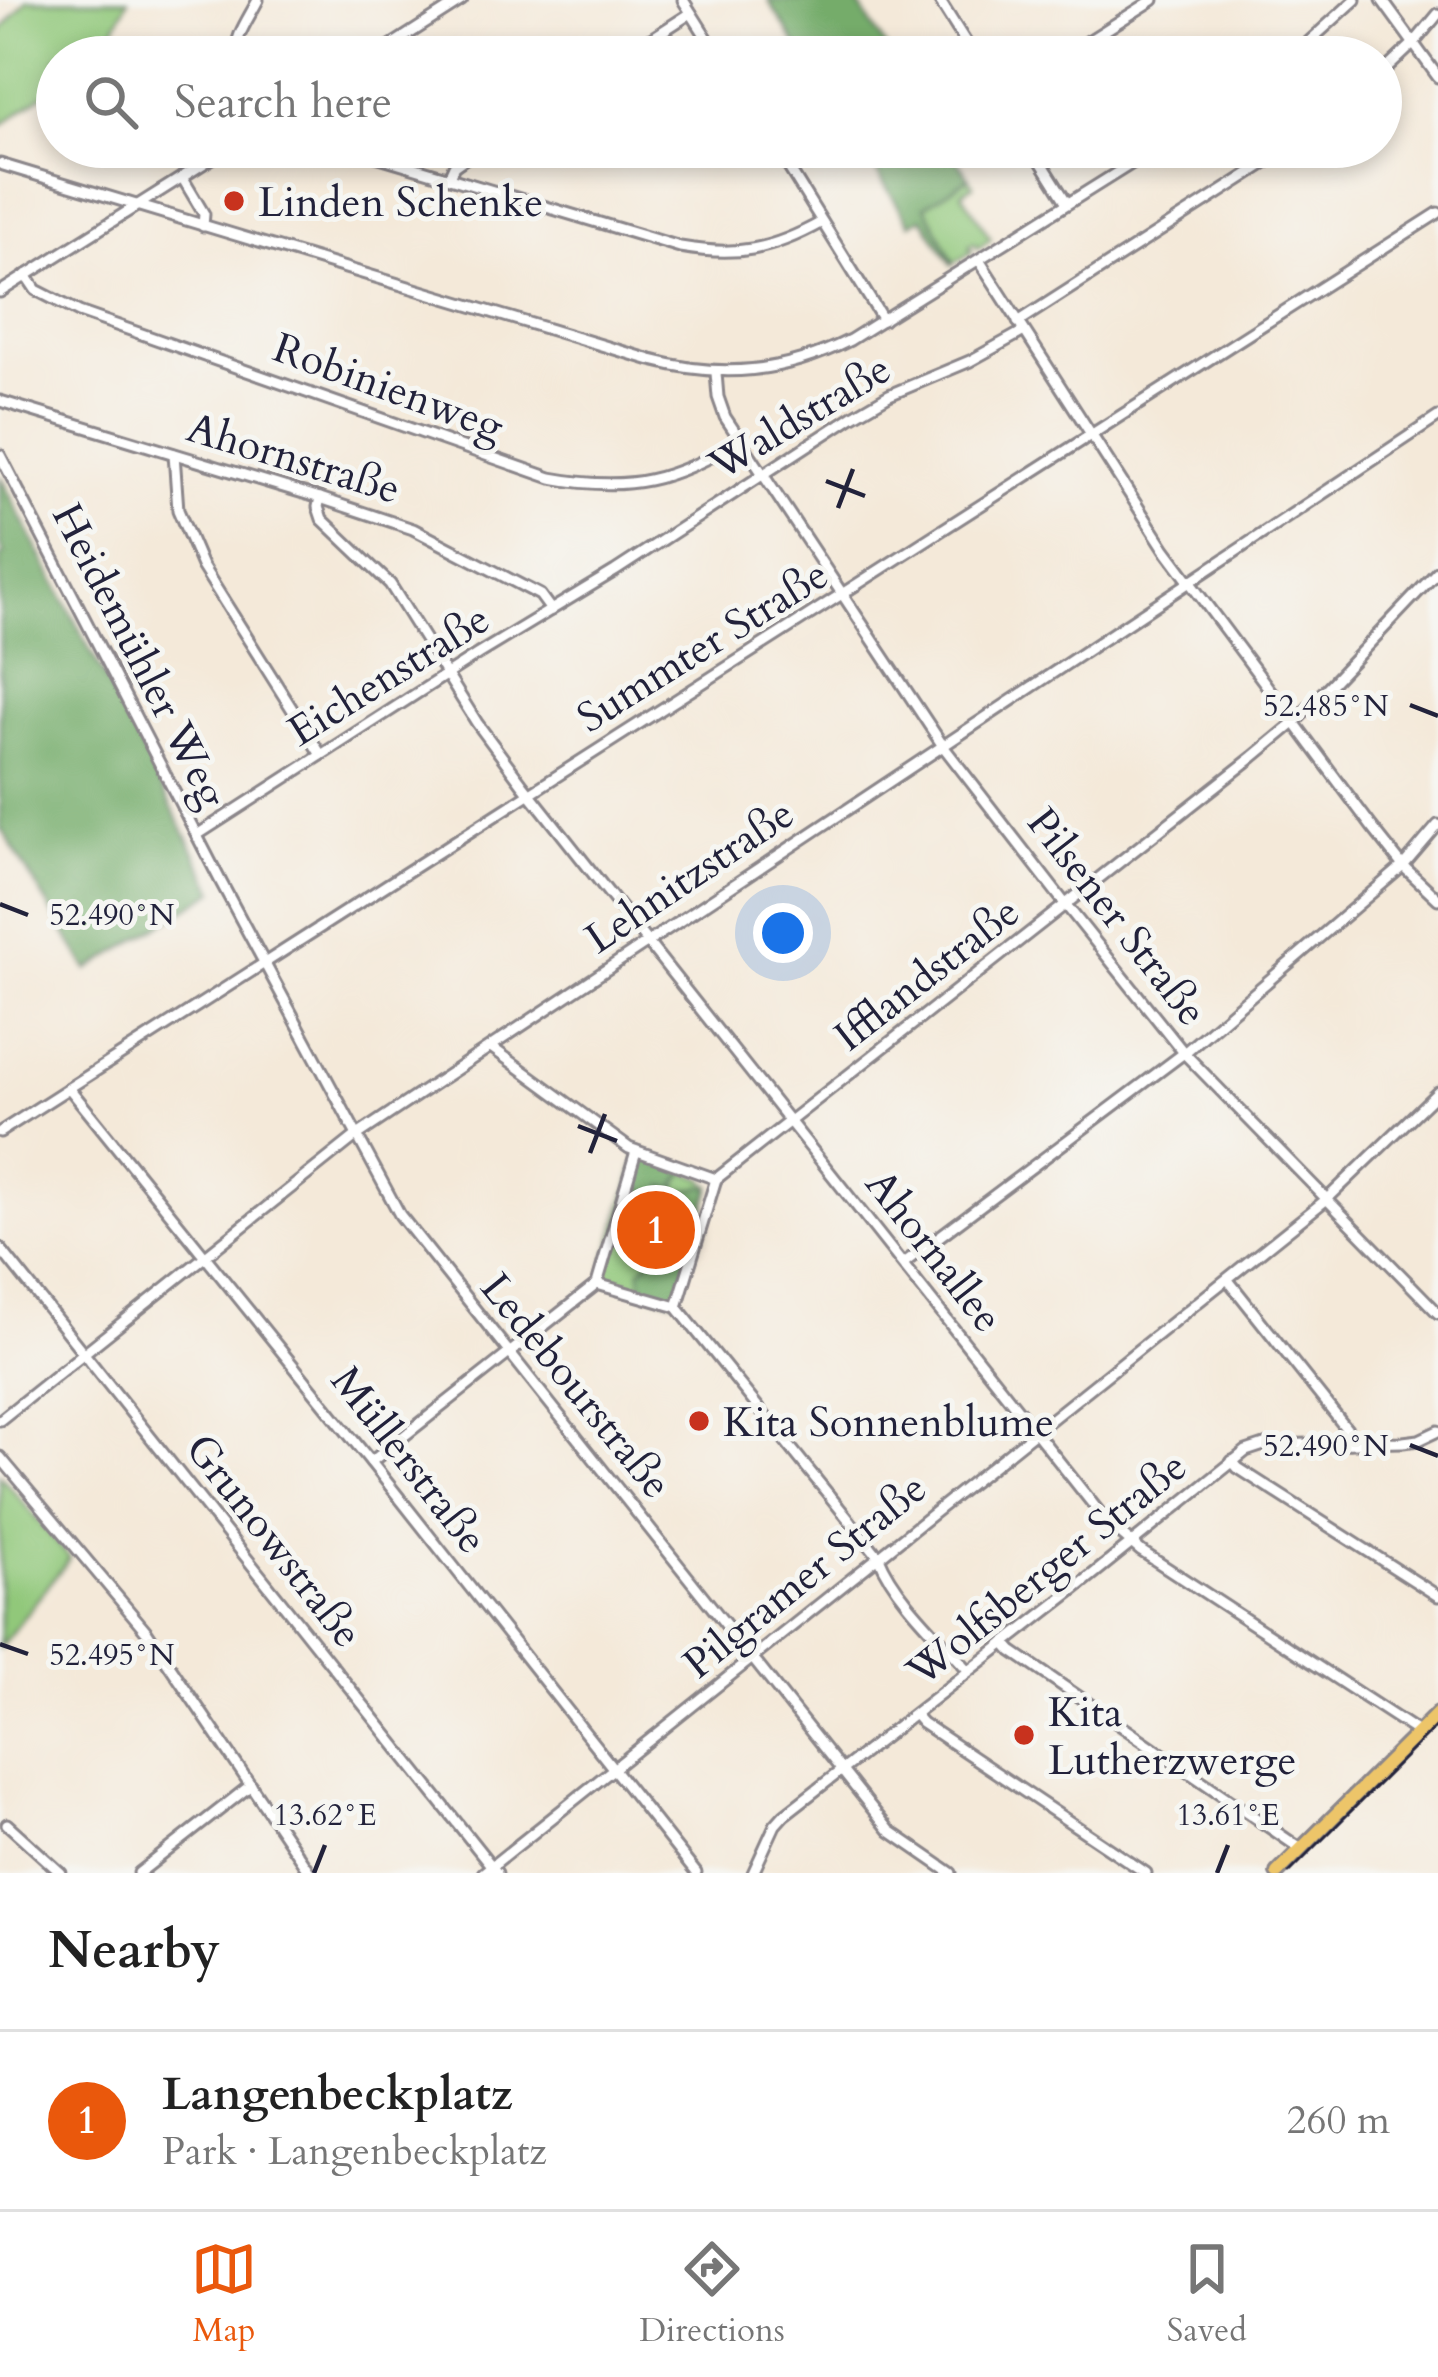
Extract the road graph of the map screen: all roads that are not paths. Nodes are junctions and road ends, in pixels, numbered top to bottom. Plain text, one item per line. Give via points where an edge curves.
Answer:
1 (258, 0) edge
2 (462, 0) edge
3 (683, 0) edge
4 (1154, 0) edge
5 (1355, 0) edge
6 (1382, 0) edge
7 (942, 1) edge
8 (692, 13) junction
9 (1438, 14) edge
10 (239, 36) edge
11 (406, 36) edge
12 (656, 36) edge
13 (706, 36) edge
14 (963, 36) edge
15 (1097, 36) edge
16 (1315, 36) edge
17 (1414, 43) junction
18 (1402, 54) edge
19 (1438, 77) edge
20 (0, 164) edge
21 (196, 168) edge
22 (418, 168) edge
23 (453, 168) edge
24 (789, 168) edge
25 (1045, 168) edge
26 (1124, 168) edge
27 (1259, 168) edge
28 (182, 177) junction
29 (449, 177) junction
30 (1067, 203) junction
31 (136, 207) junction
32 (1438, 213) edge
33 (822, 222) junction
34 (202, 226) junction
35 (979, 260) junction
36 (26, 275) junction
37 (0, 292) edge
38 (884, 320) junction
39 (1021, 326) junction
40 (716, 373) junction
41 (0, 401) edge
42 (1438, 417) edge
43 (1090, 436) junction
44 (740, 442) junction
45 (174, 454) junction
46 (0, 455) edge
47 (761, 475) junction
48 (320, 498) junction
49 (615, 571) joint
50 (1438, 571) edge
51 (1189, 582) junction
52 (841, 596) junction
53 (551, 610) junction
54 (446, 675) junction
55 (1294, 723) junction
56 (943, 746) junction
57 (321, 755) junction
58 (530, 794) junction
59 (1438, 825) edge
60 (197, 835) junction
61 (1403, 866) junction
62 (223, 886) joint
63 (1438, 899) edge
64 (1066, 904) junction
65 (647, 943) junction
66 (265, 964) junction
67 (491, 1047) junction
68 (1184, 1053) junction
69 (69, 1088) junction
70 (1436, 1098) edge
71 (791, 1121) junction
72 (0, 1132) edge
73 (356, 1136) junction
74 (636, 1151) junction
75 (716, 1179) junction
76 (1327, 1199) junction
77 (0, 1248) edge
78 (205, 1257) junction
79 (904, 1263) junction
80 (1228, 1280) junction
81 (597, 1284) junction
82 (676, 1307) junction
83 (1438, 1313) edge
84 (508, 1352) junction
85 (84, 1353) junction
86 (0, 1420) edge
87 (1438, 1431) edge
88 (1037, 1432) junction
89 (1350, 1443) junction
90 (0, 1456) edge
91 (1232, 1461) junction
92 (371, 1462) junction
93 (1131, 1544) junction
94 (880, 1557) junction
95 (1438, 1596) edge
96 (1005, 1643) junction
97 (753, 1658) junction
98 (969, 1671) junction
99 (1438, 1713) edge
100 (915, 1714) junction
101 (1418, 1732) junction
102 (613, 1769) junction
103 (842, 1771) junction
104 (251, 1785) junction
105 (7, 1824) dead end
106 (1301, 1849) junction
107 (490, 1871) edge
108 (61, 1873) edge
109 (139, 1873) edge
110 (310, 1873) edge
111 (696, 1873) edge
112 (753, 1873) edge
113 (951, 1873) edge
114 (1146, 1873) edge
115 (1277, 1873) edge

1 - 10 street
2 - 11 street
3 - 8 street
4 - 15 street
5 - 16 street
6 - 17 street
7 - 14 street
8 - 12 street
8 - 13 street
9 - 17 street
17 - 18 street
17 - 19 street
20 - 31 street
21 - 28 street
22 - 29 street
23 - 29 street
24 - 33 street
25 - 30 street
26 - 30 street
27 - 39 street, Waldstraße
28 - 31 street
28 - 34 street via 205,214
29 - 33 street via 716,253 772,246
30 - 35 street
31 - 34 street
31 - 36 street
32 - 43 street, Summter Straße
33 - 38 street
34 - 40 street
35 - 38 street
35 - 39 street
36 - 37 street
36 - 44 street, Robinienweg via 36,290 79,312 551,478 616,486 652,481
38 - 40 street via 815,356
39 - 43 street
39 - 47 street, Waldstraße via 970,361 889,394
40 - 44 street, Pilsener Straße
41 - 45 street, Ahornstraße
42 - 51 street, Lehnitzstraße
43 - 51 street
43 - 52 street, Summter Straße
44 - 47 street, Pilsener Straße
45 - 48 street, Ahornstraße
45 - 57 street via 178,510 202,566
46 - 60 street, Heidemühler Weg
47 - 49 street, Waldstraße
47 - 52 street, Pilsener Straße
48 - 53 street, Ahornstraße via 419,531 539,595
48 - 54 street, Ahornallee via 322,519 390,584
49 - 53 street, Eichenstraße
50 - 55 street, Ifflandstraße
51 - 55 street
51 - 56 street, Lehnitzstraße
52 - 56 street, Pilsener Straße
52 - 58 street, Summter Straße
53 - 54 street, Eichenstraße
54 - 57 street, Eichenstraße
54 - 58 street, Ahornallee
55 - 61 street
55 - 64 street, Ifflandstraße
56 - 64 street, Pilsener Straße
56 - 65 street, Lehnitzstraße
57 - 60 street, Eichenstraße
58 - 65 street, Ahornallee
58 - 66 street, Summter Straße
59 - 61 street
60 - 62 street, Heidemühler Weg
61 - 63 street
61 - 68 street
62 - 66 street, Ledebourstraße
64 - 68 street, Pilsener Straße
64 - 71 street, Ifflandstraße
65 - 67 street, Lehnitzstraße
65 - 71 street, Ahornallee
66 - 69 street, Summter Straße
66 - 73 street, Ledebourstraße
67 - 73 street, Lehnitzstraße
67 - 74 street
68 - 76 street, Pilsener Straße
68 - 79 street
69 - 72 street, Summter Straße
69 - 78 street, Müllerstraße
70 - 76 street, Pilgramer Straße
71 - 75 street, Ifflandstraße
71 - 79 street, Ahornallee
73 - 78 street, Lehnitzstraße
73 - 84 street, Ledebourstraße via 400,1215
74 - 75 street
74 - 81 street
75 - 82 street
76 - 80 street, Pilgramer Straße
76 - 83 street, Pilsener Straße
77 - 85 street, Grunowstraße
78 - 85 street, Lehnitzstraße
78 - 92 street, Müllerstraße
79 - 88 street, Ahornallee
80 - 88 street, Pilgramer Straße
80 - 89 street
81 - 82 street
81 - 84 street
82 - 94 street
84 - 92 street
84 - 97 street, Ledebourstraße
85 - 86 street, Lehnitzstraße
85 - 107 street, Grunowstraße
87 - 89 street, Wolfsberger Straße via 1403,1442
88 - 93 street, Ahornallee
88 - 94 street, Pilgramer Straße
89 - 91 street, Wolfsberger Straße via 1264,1445
90 - 104 street via 147,1632
91 - 93 street, Wolfsberger Straße
91 - 95 street
92 - 102 street, Müllerstraße
93 - 96 street, Wolfsberger Straße
93 - 101 street, Ahornallee
94 - 97 street, Pilgramer Straße
94 - 98 street
96 - 98 street, Wolfsberger Straße
96 - 106 street
97 - 102 street, Pilgramer Straße
97 - 103 street, Ledebourstraße
98 - 100 street, Wolfsberger Straße
99 - 101 main road
100 - 103 street, Wolfsberger Straße
100 - 114 street
101 - 106 main road
102 - 107 street, Pilgramer Straße
102 - 111 street, Müllerstraße
103 - 112 street, Wolfsberger Straße via 784,1815
103 - 113 street, Ledebourstraße via 890,1831
104 - 109 street
104 - 110 street
105 - 108 street
106 - 115 main road

